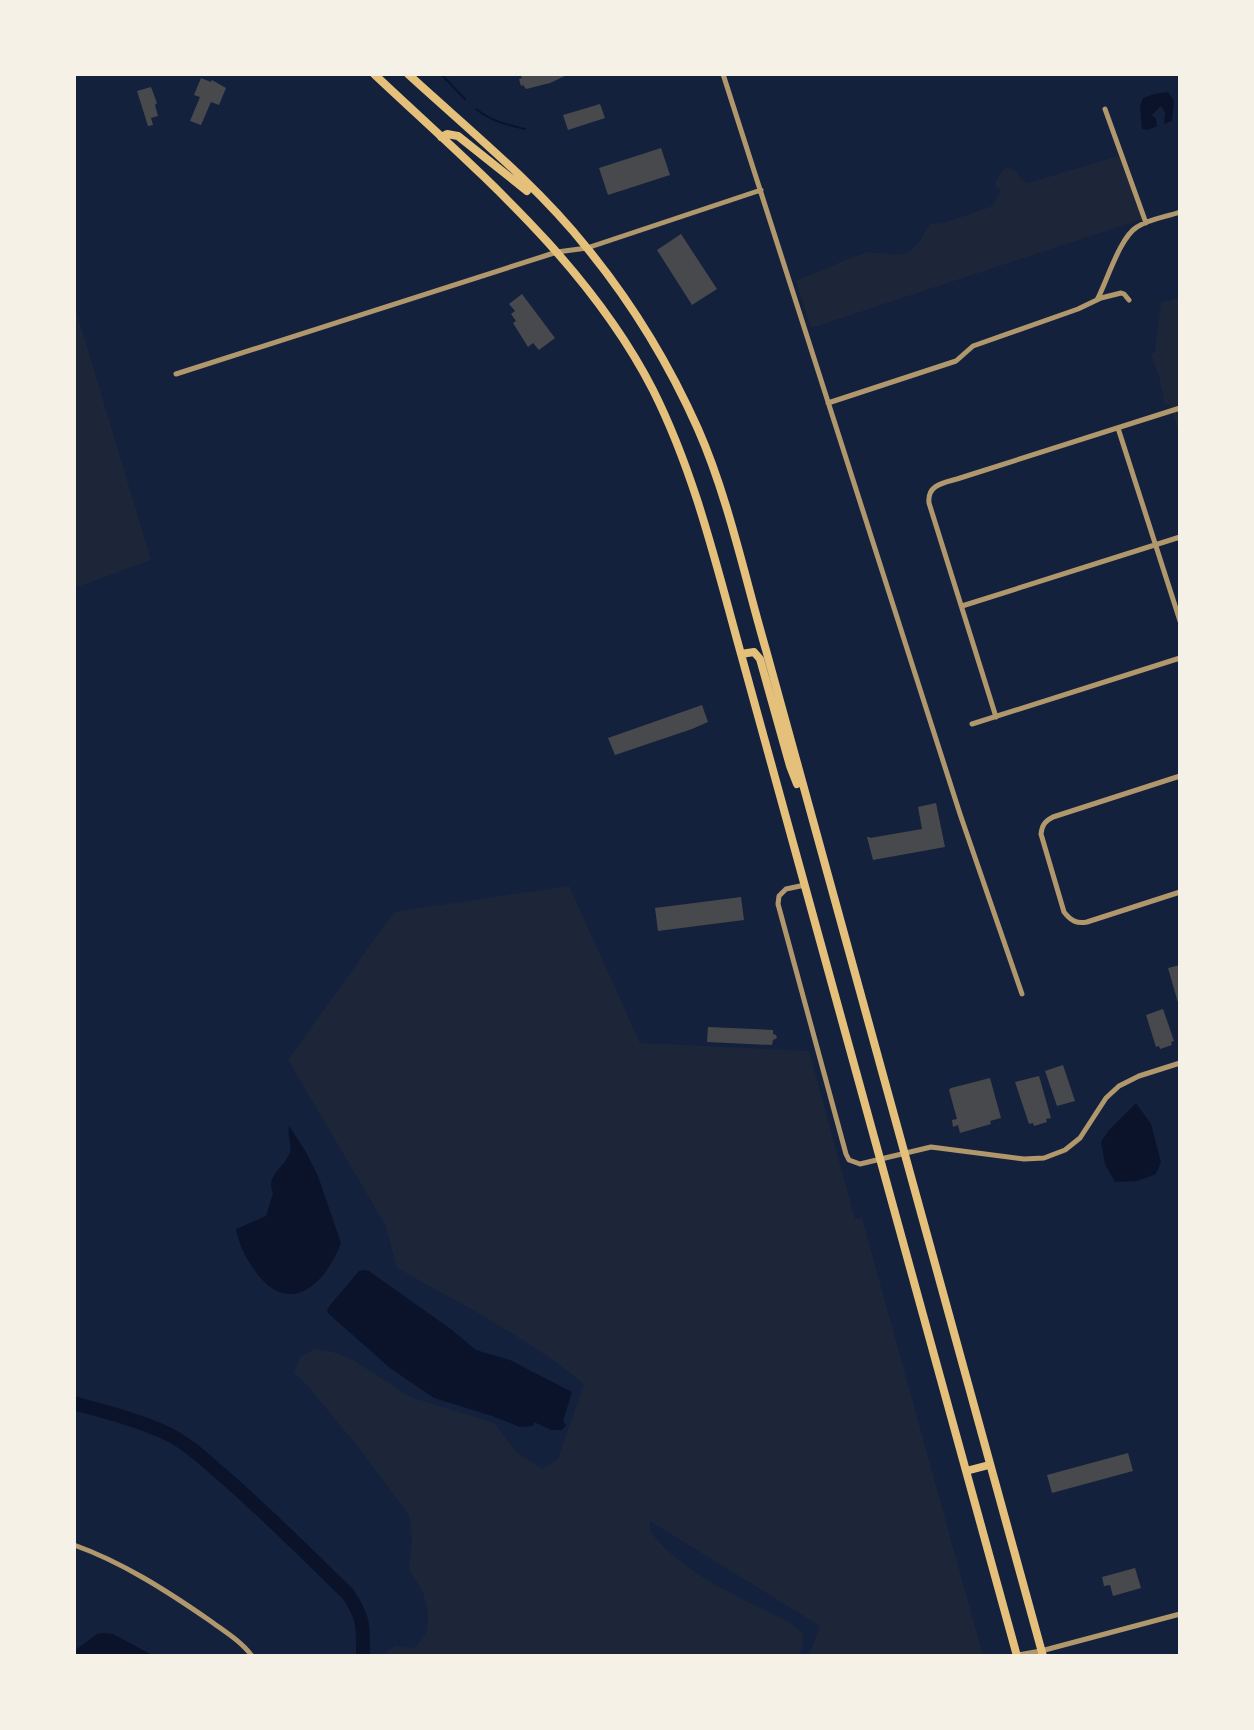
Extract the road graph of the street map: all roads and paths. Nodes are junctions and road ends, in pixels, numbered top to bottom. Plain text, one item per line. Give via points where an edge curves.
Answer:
1 (374, 74) edge
2 (408, 74) edge
3 (723, 74) edge
4 (1105, 109) dead end
5 (441, 137) junction
6 (761, 190) junction
7 (1180, 212) edge
8 (562, 220) junction
9 (1146, 223) junction
10 (587, 248) junction
11 (557, 252) junction
12 (1097, 300) junction
13 (1129, 300) dead end
14 (176, 374) dead end
15 (828, 403) junction
16 (1180, 408) edge
17 (1118, 428) junction
18 (1180, 537) edge
19 (1156, 545) junction
20 (962, 606) junction
21 (1180, 621) edge
22 (741, 654) junction
23 (1180, 658) edge
24 (996, 717) junction
25 (972, 724) dead end
26 (1180, 776) edge
27 (811, 818) junction
28 (805, 885) junction
29 (1180, 892) edge
30 (1022, 994) dead end
31 (1180, 1063) edge
32 (904, 1154) junction
33 (881, 1159) junction
34 (989, 1465) junction
35 (966, 1471) junction
36 (74, 1545) edge
37 (1180, 1614) edge
38 (1042, 1653) edge
39 (252, 1656) edge
40 (1017, 1656) edge

1 - 5 highway
2 - 8 highway
3 - 6 street
4 - 9 street
5 - 8 highway via 452,134 465,140
5 - 11 highway
6 - 10 street
6 - 15 street
7 - 9 street
8 - 10 highway
9 - 12 street via 1125,239
10 - 11 street
10 - 27 highway via 669,368 699,431
11 - 14 street
11 - 22 highway via 622,337 658,402 696,493
12 - 13 street via 1121,293
12 - 15 street via 973,346 956,361
15 - 30 street
16 - 17 street
17 - 19 street
17 - 20 street via 936,486 929,503
18 - 19 street
19 - 20 street
19 - 21 street
20 - 24 street
22 - 27 highway via 754,652 760,659 790,766
22 - 28 highway
23 - 24 street
24 - 25 street
26 - 29 street via 1046,820 1041,841 1064,912 1073,921 1081,923
27 - 32 highway
28 - 33 highway
28 - 33 street via 786,889 778,904 840,1134 854,1163
31 - 32 street via 1119,1086 1080,1138 1044,1158 931,1147
32 - 33 street
32 - 34 highway
33 - 35 highway
34 - 35 highway
34 - 38 highway
35 - 40 highway
36 - 39 street via 184,1603
37 - 38 street
38 - 40 street

